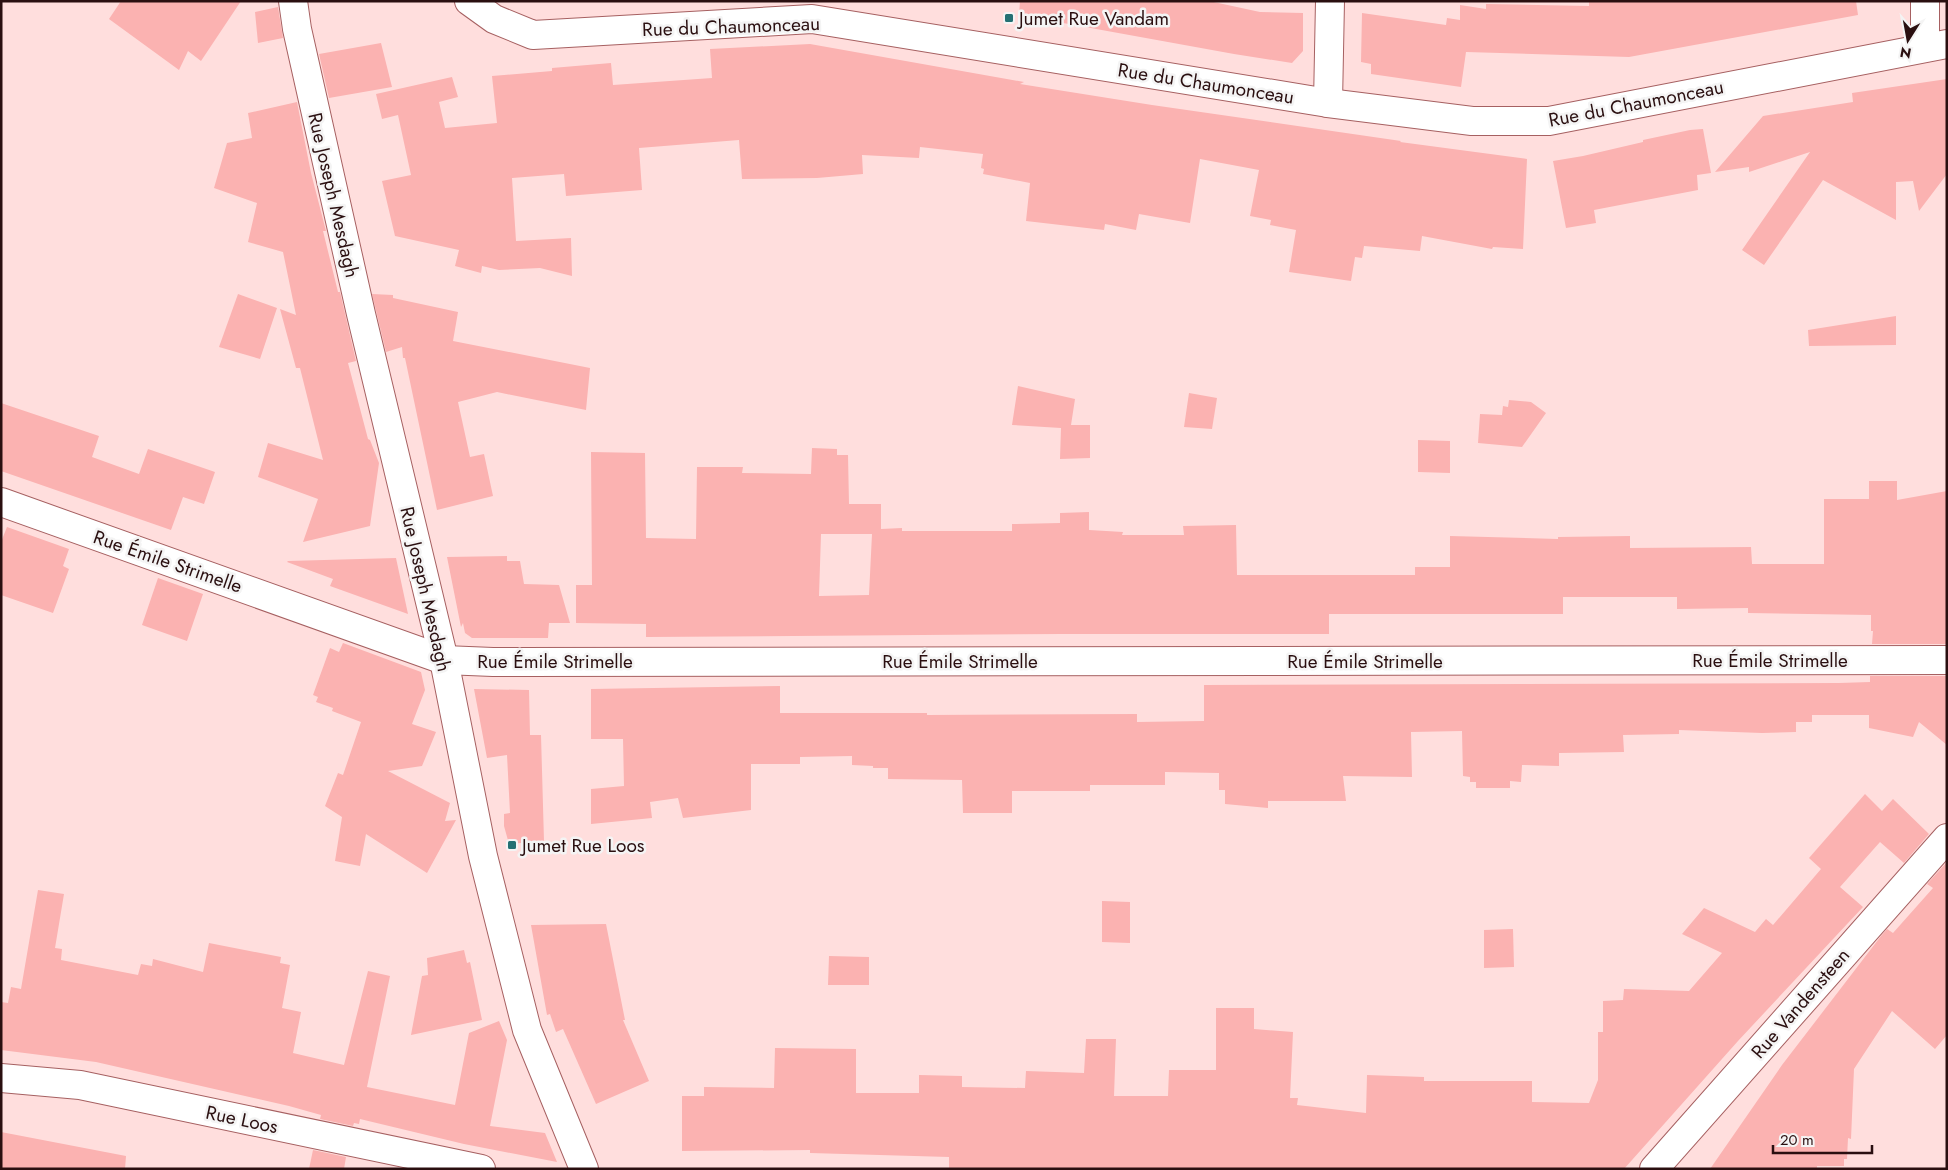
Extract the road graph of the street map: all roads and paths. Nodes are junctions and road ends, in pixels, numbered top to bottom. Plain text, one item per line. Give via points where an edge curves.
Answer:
1 (293, 1) edge
2 (469, 1) edge
3 (1330, 1) edge
4 (1926, 1) edge
5 (1936, 45) edge
6 (1328, 103) junction
7 (1, 502) edge
8 (444, 660) junction
9 (1947, 660) edge
10 (1947, 838) edge
11 (1, 1078) edge
12 (481, 1169) edge
13 (584, 1169) edge
14 (1654, 1169) edge

1 - 8 street, Rue Joseph Mesdagh via 361,314
2 - 6 street, Rue du Chaumonceau via 494,19 533,35 812,19
3 - 6 street
4 - 5 street
5 - 6 street, Rue du Chaumonceau via 1549,121 1472,121
7 - 8 street, Rue Émile Strimelle
8 - 9 street, Rue Émile Strimelle
8 - 13 street, Rue Joseph Mesdagh via 483,856 528,1030
10 - 14 street, Rue Vandensteen
11 - 12 street, Rue Loos via 80,1085

